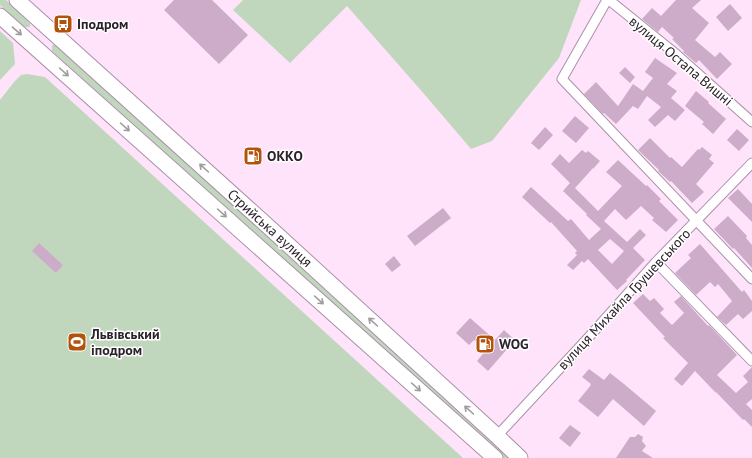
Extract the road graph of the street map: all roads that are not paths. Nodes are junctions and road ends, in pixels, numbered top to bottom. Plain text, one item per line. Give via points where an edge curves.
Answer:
1 (17, 0) edge
2 (608, 0) edge
3 (0, 16) edge
4 (752, 122) edge
5 (752, 163) edge
6 (696, 221) junction
7 (656, 262) junction
8 (752, 279) edge
9 (752, 361) edge
10 (498, 436) junction
11 (495, 458) edge
12 (520, 458) edge

10 -> 1 main road, Стрийська вулиця
2 - 4 street, вулиця Остапа Вишні via 676,54
2 - 6 street via 562,79
3 -> 11 main road, Стрийська вулиця
5 - 6 street, вулиця Михайла Грушевського
6 - 7 street, вулиця Михайла Грушевського
6 - 8 street
7 - 9 street
7 - 10 street, вулиця Михайла Грушевського
10 - 12 main road, Стрийська вулиця

